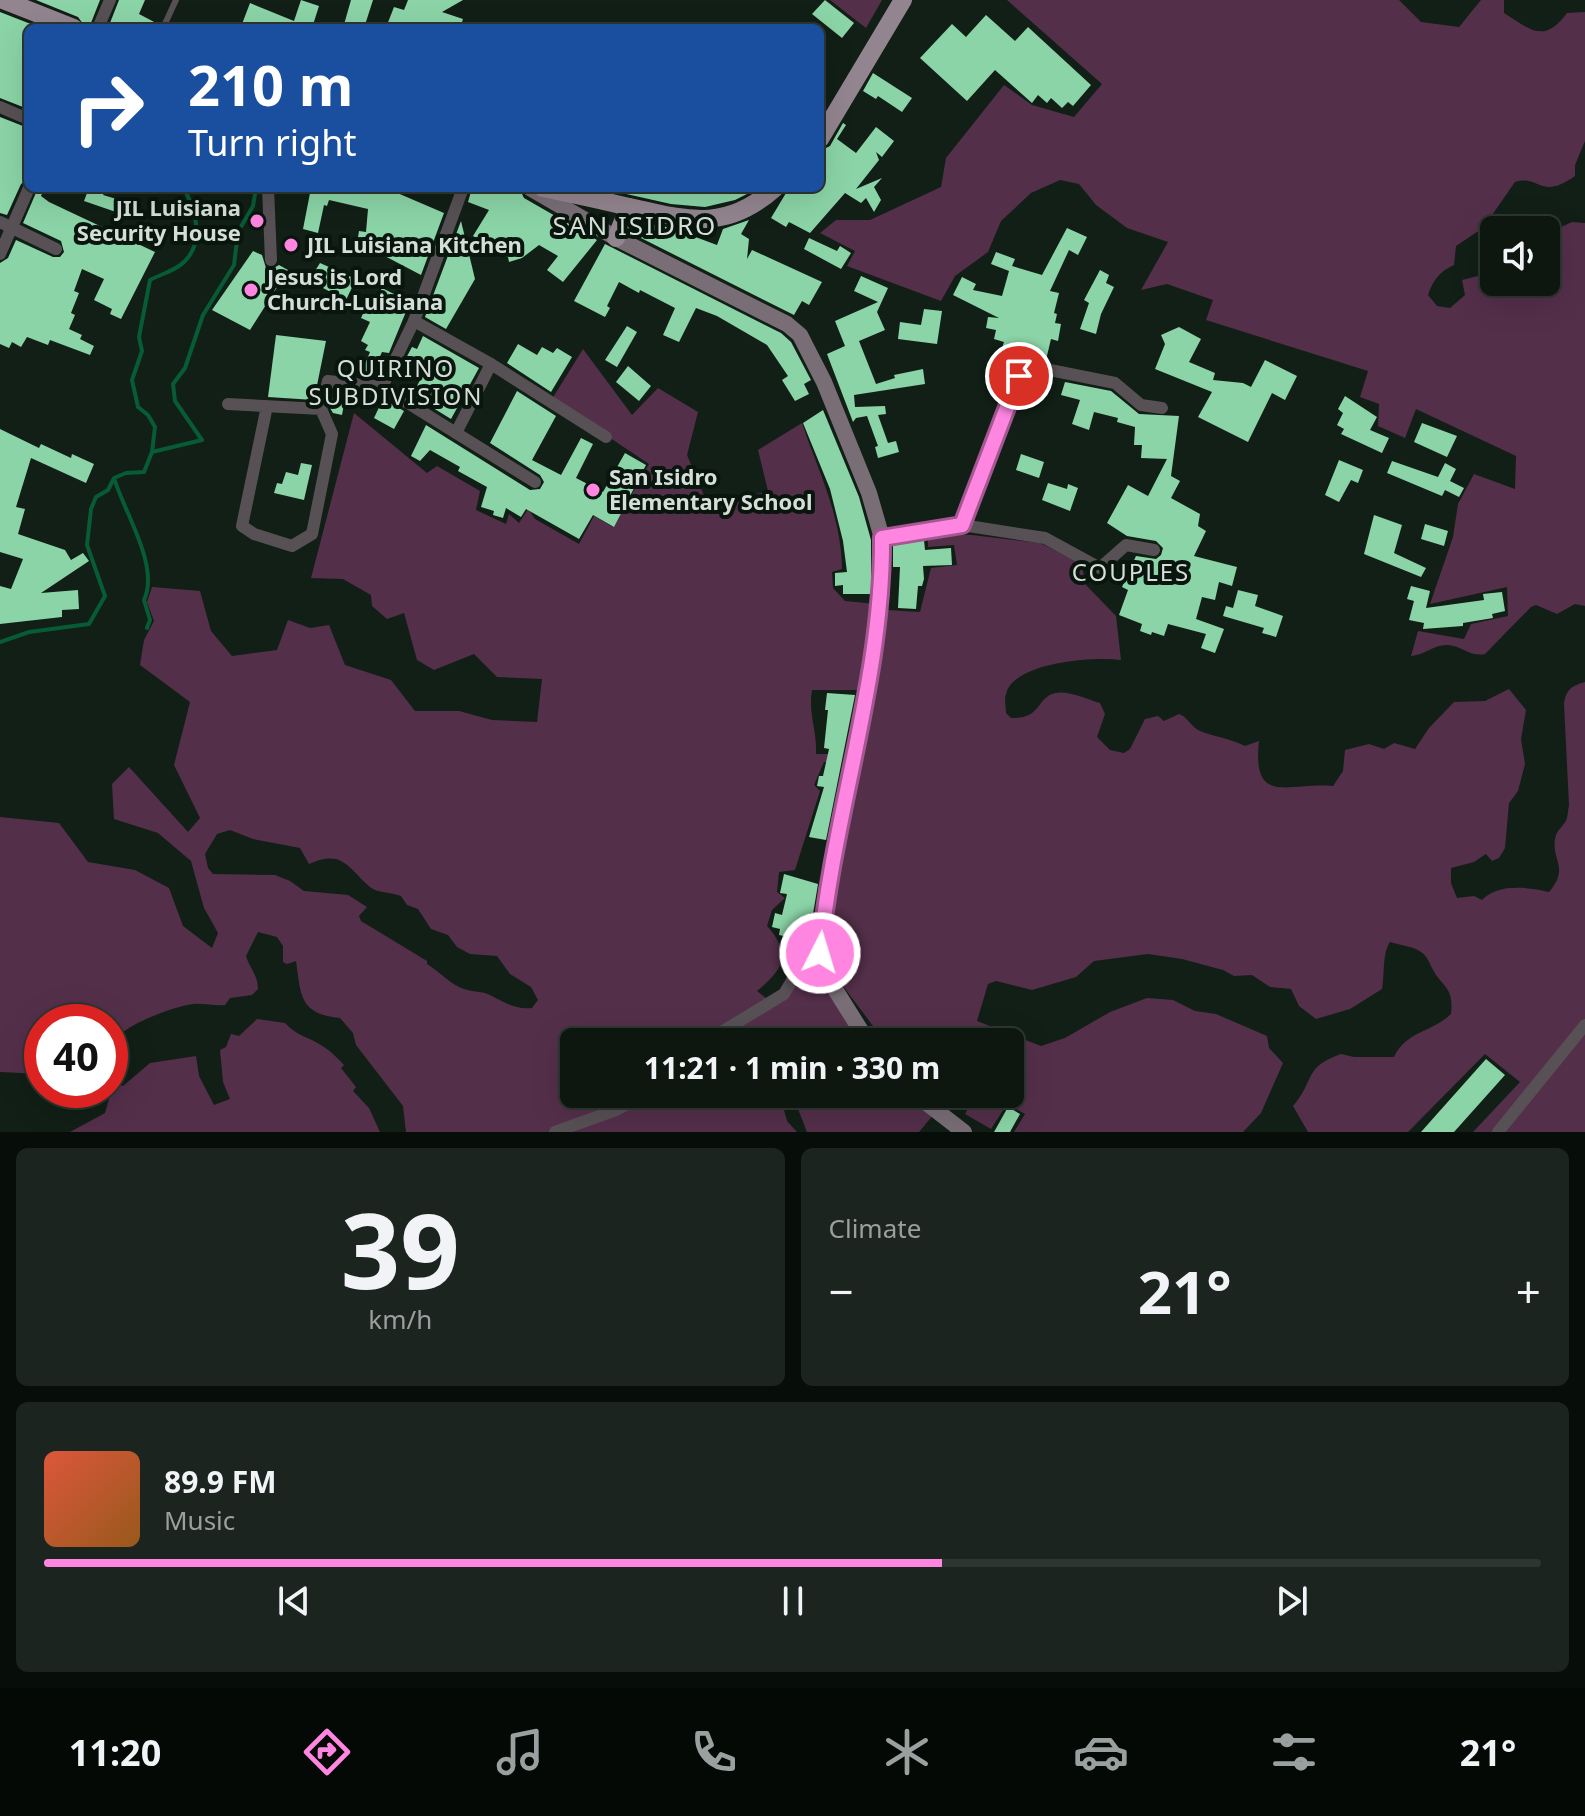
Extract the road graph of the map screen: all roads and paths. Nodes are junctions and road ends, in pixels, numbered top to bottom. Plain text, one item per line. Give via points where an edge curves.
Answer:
1 (3, 0) edge
2 (110, 0) edge
3 (176, 0) edge
4 (903, 0) edge
5 (64, 24) edge
6 (100, 24) edge
7 (165, 24) edge
8 (0, 107) edge
9 (24, 117) edge
10 (824, 132) edge
11 (27, 192) edge
12 (268, 192) edge
13 (462, 192) edge
14 (537, 192) edge
15 (561, 192) edge
16 (771, 192) edge
17 (629, 207) junction
18 (6, 225) edge
19 (616, 238) junction
20 (56, 249) dead end
21 (0, 254) edge
22 (271, 260) dead end
23 (414, 321) junction
24 (491, 364) junction
25 (382, 387) junction
26 (228, 404) dead end
27 (267, 406) junction
28 (1162, 408) dead end
29 (321, 409) junction
30 (456, 433) junction
31 (606, 437) dead end
32 (535, 482) dead end
33 (962, 525) junction
34 (882, 538) junction
35 (1154, 550) dead end
36 (823, 928) junction
37 (1585, 1025) edge
38 (728, 1028) edge
39 (859, 1028) edge
40 (620, 1108) edge
41 (933, 1108) edge
42 (555, 1132) edge
43 (964, 1132) edge
44 (1498, 1132) edge

1 - 5 main road
2 - 6 street
3 - 7 lane
4 - 10 main road
8 - 9 street
11 - 18 street
12 - 22 street
13 - 23 street
14 - 19 street
15 - 17 main road
16 - 17 main road via 756,205 702,221
17 - 19 main road
18 - 20 street
18 - 21 street
19 - 34 street via 800,335 832,399
23 - 24 street
23 - 25 street
24 - 30 street
24 - 31 street
25 - 29 street via 328,381
25 - 30 street
26 - 27 street
27 - 29 street
27 - 29 street via 242,526 292,546 312,534 332,434
28 - 33 street via 1141,405 1115,383 1045,369 1019,376
30 - 32 street
33 - 34 street
33 - 35 street via 1045,538 1100,568 1126,545
34 - 36 street via 882,591 870,674
36 - 38 street via 784,994
36 - 39 street via 820,953 828,978
37 - 44 street
40 - 42 street
41 - 43 street

